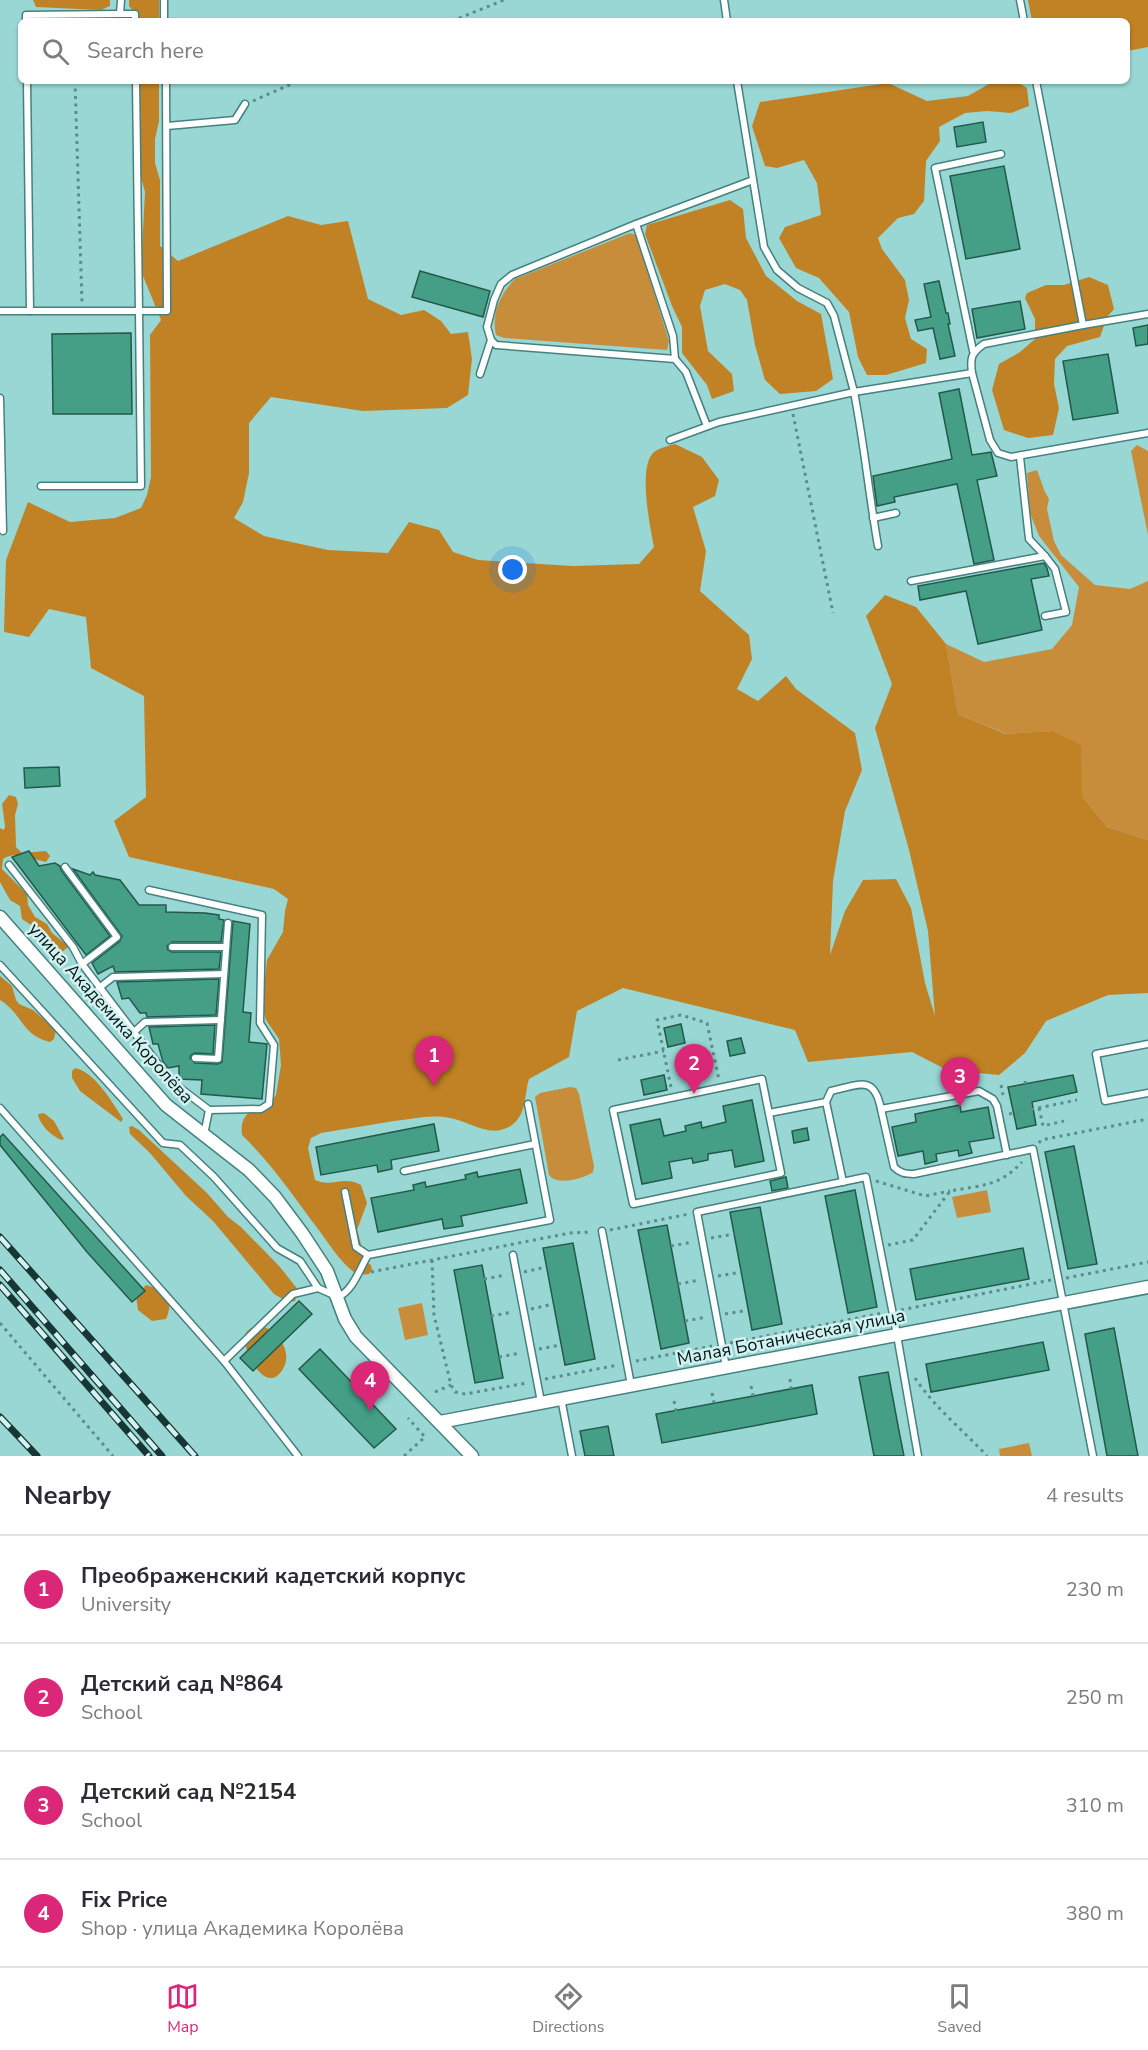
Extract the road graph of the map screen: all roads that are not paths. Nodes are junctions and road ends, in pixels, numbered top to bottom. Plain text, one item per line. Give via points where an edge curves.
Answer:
1 (121, 0) edge
2 (164, 0) edge
3 (724, 0) edge
4 (1020, 0) edge
5 (120, 14) junction
6 (26, 18) edge
7 (135, 18) edge
8 (164, 18) edge
9 (727, 18) edge
10 (1023, 18) edge
11 (27, 84) edge
12 (135, 84) edge
13 (166, 84) edge
14 (737, 84) edge
15 (1037, 84) edge
16 (245, 104) road end
17 (167, 126) junction
18 (1001, 154) dead end
19 (753, 180) junction
20 (636, 224) junction
21 (0, 311) edge
22 (30, 311) junction
23 (139, 311) junction
24 (1148, 314) edge
25 (1083, 325) junction
26 (490, 340) junction
27 (973, 351) junction
28 (675, 359) junction
29 (972, 373) junction
30 (480, 374) dead end
31 (855, 392) junction
32 (0, 398) edge
33 (707, 426) junction
34 (1148, 433) edge
35 (670, 440) dead end
36 (1020, 456) junction
37 (41, 486) dead end
38 (896, 513) dead end
39 (873, 518) junction
40 (3, 531) dead end
41 (878, 546) dead end
42 (1046, 556) junction
43 (911, 581) dead end
44 (1045, 616) dead end
45 (9, 865) dead end
46 (65, 867) dead end
47 (149, 890) dead end
48 (0, 917) edge
49 (228, 923) dead end
50 (172, 947) dead end
51 (226, 947) junction
52 (82, 964) junction
53 (0, 965) edge
54 (224, 974) junction
55 (99, 988) junction
56 (221, 1020) junction
57 (134, 1032) junction
58 (1148, 1044) edge
59 (195, 1058) dead end
60 (1148, 1093) edge
61 (826, 1101) junction
62 (528, 1104) dead end
63 (0, 1108) edge
64 (881, 1109) junction
65 (209, 1110) junction
66 (769, 1113) junction
67 (204, 1135) junction
68 (535, 1144) junction
69 (1007, 1155) junction
70 (404, 1171) dead end
71 (843, 1182) junction
72 (345, 1192) dead end
73 (602, 1231) road end
74 (368, 1255) junction
75 (513, 1255) dead end
76 (1148, 1287) edge
77 (318, 1288) junction
78 (338, 1297) junction
79 (1063, 1304) junction
80 (897, 1335) junction
81 (224, 1361) junction
82 (726, 1367) junction
83 (631, 1385) junction
84 (561, 1398) junction
85 (541, 1402) junction
86 (440, 1422) junction
87 (298, 1456) edge
88 (472, 1456) edge
89 (572, 1456) edge
90 (918, 1456) edge
91 (1093, 1456) edge

1 - 5 lane
2 - 8 lane
3 - 9 lane
4 - 10 lane
5 - 6 lane
5 - 7 lane via 135,14
11 - 22 lane
12 - 23 lane
13 - 17 lane
14 - 19 lane
15 - 25 lane
16 - 17 lane via 235,120
17 - 23 lane via 167,311
18 - 27 lane via 935,168
19 - 20 lane
19 - 31 lane via 764,248 777,270 798,288 826,303 834,316
20 - 26 lane via 512,275 501,284 494,300 488,327
20 - 28 lane via 673,336
21 - 22 lane
22 - 23 lane
23 - 37 lane via 141,486
24 - 25 lane
25 - 27 lane via 984,344
26 - 28 lane via 496,345
26 - 30 lane
27 - 29 lane
28 - 33 lane via 686,372
29 - 31 lane
29 - 36 lane via 990,440 998,453
31 - 33 lane
31 - 39 lane
32 - 40 lane
33 - 35 lane
34 - 36 lane
36 - 42 lane via 1029,539
38 - 39 lane
39 - 41 lane
42 - 43 lane
42 - 44 lane via 1055,569 1066,612
45 - 52 lane
46 - 52 lane via 117,937
47 - 65 lane via 262,915 260,1023 274,1045 268,1104 261,1109
48 - 67 street, улица Академика Королёва via 166,1105
49 - 51 lane
50 - 51 lane
51 - 54 lane
52 - 55 lane
53 - 77 lane via 164,1143 180,1145 214,1177 277,1248 300,1261
54 - 55 lane via 113,977
54 - 56 lane
55 - 57 lane
56 - 57 lane via 145,1022
56 - 59 lane via 218,1059
57 - 65 lane via 171,1081
58 - 60 lane via 1096,1054 1105,1101
61 - 64 lane via 831,1091 865,1084 876,1090
61 - 66 lane
61 - 71 lane
62 - 68 lane
63 - 81 lane
64 - 69 lane via 979,1091 993,1099
64 - 69 lane via 892,1161 899,1172 914,1174
65 - 67 lane
66 - 66 lane via 762,1079 613,1110 633,1204 781,1173
67 - 78 street, улица Академика Королёва via 249,1170 275,1197 316,1252
68 - 70 lane
68 - 74 lane via 550,1220
69 - 79 lane via 1034,1149
71 - 80 lane via 866,1177
71 - 82 lane via 697,1212
72 - 74 lane via 356,1246
73 - 83 lane
74 - 78 lane via 349,1290
75 - 85 lane
76 - 79 street, Малая Ботаническая улица
77 - 78 lane
77 - 81 lane via 293,1294
78 - 86 street, улица Академика Королёва via 356,1337
79 - 80 street, Малая Ботаническая улица
79 - 91 lane
80 - 82 street, Малая Ботаническая улица
80 - 90 lane
81 - 87 lane
82 - 83 street, Малая Ботаническая улица
83 - 84 street, Малая Ботаническая улица
84 - 85 street, Малая Ботаническая улица
84 - 89 lane
85 - 86 street, Малая Ботаническая улица
86 - 88 street, улица Академика Королёва

